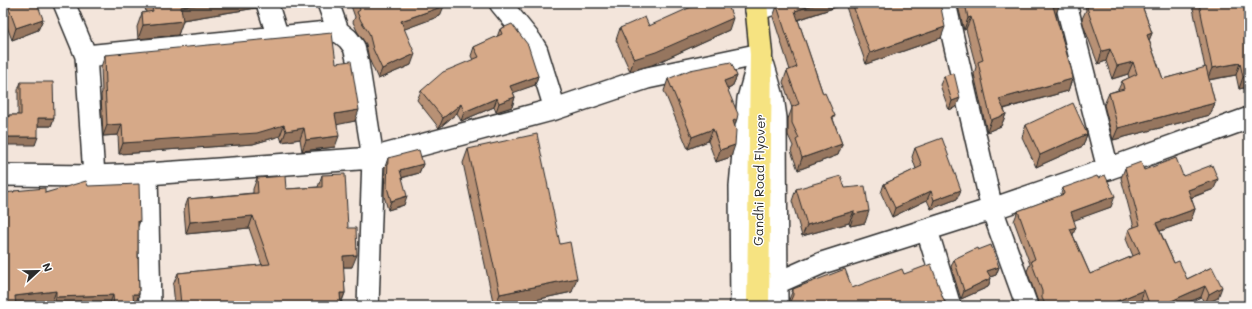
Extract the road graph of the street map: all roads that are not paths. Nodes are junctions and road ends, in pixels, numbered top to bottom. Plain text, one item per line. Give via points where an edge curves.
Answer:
1 (64, 3) edge
2 (266, 3) edge
3 (328, 3) edge
4 (500, 3) edge
5 (945, 3) edge
6 (1066, 3) edge
7 (763, 5) edge
8 (338, 32) junction
9 (278, 37) junction
10 (761, 54) junction
11 (86, 56) junction
12 (561, 106) junction
13 (1249, 118) edge
14 (373, 158) junction
15 (1108, 169) junction
16 (3, 174) edge
17 (147, 174) junction
18 (94, 176) junction
19 (992, 209) junction
20 (927, 230) junction
21 (777, 283) junction
22 (150, 306) edge
23 (368, 306) edge
24 (741, 306) edge
25 (758, 306) edge
26 (776, 306) edge
27 (950, 306) edge
28 (1027, 306) edge

1 - 11 street
2 - 9 street
3 - 8 street
4 - 12 street via 537,51
5 - 19 street
6 - 15 street
7 - 10 main road, Gandhi Road Flyover
8 - 9 street
8 - 14 street via 354,47
9 - 11 street
10 - 12 street via 647,78
10 - 21 street via 776,118
10 - 24 street via 748,99 740,186
10 - 25 main road, Gandhi Road Flyover
11 - 18 street
12 - 14 street
13 - 15 street
14 - 17 street
14 - 23 street
15 - 19 street
16 - 18 street
17 - 18 street
17 - 22 street
19 - 20 street
19 - 28 street
20 - 21 street via 822,263
20 - 27 street
21 - 26 street

